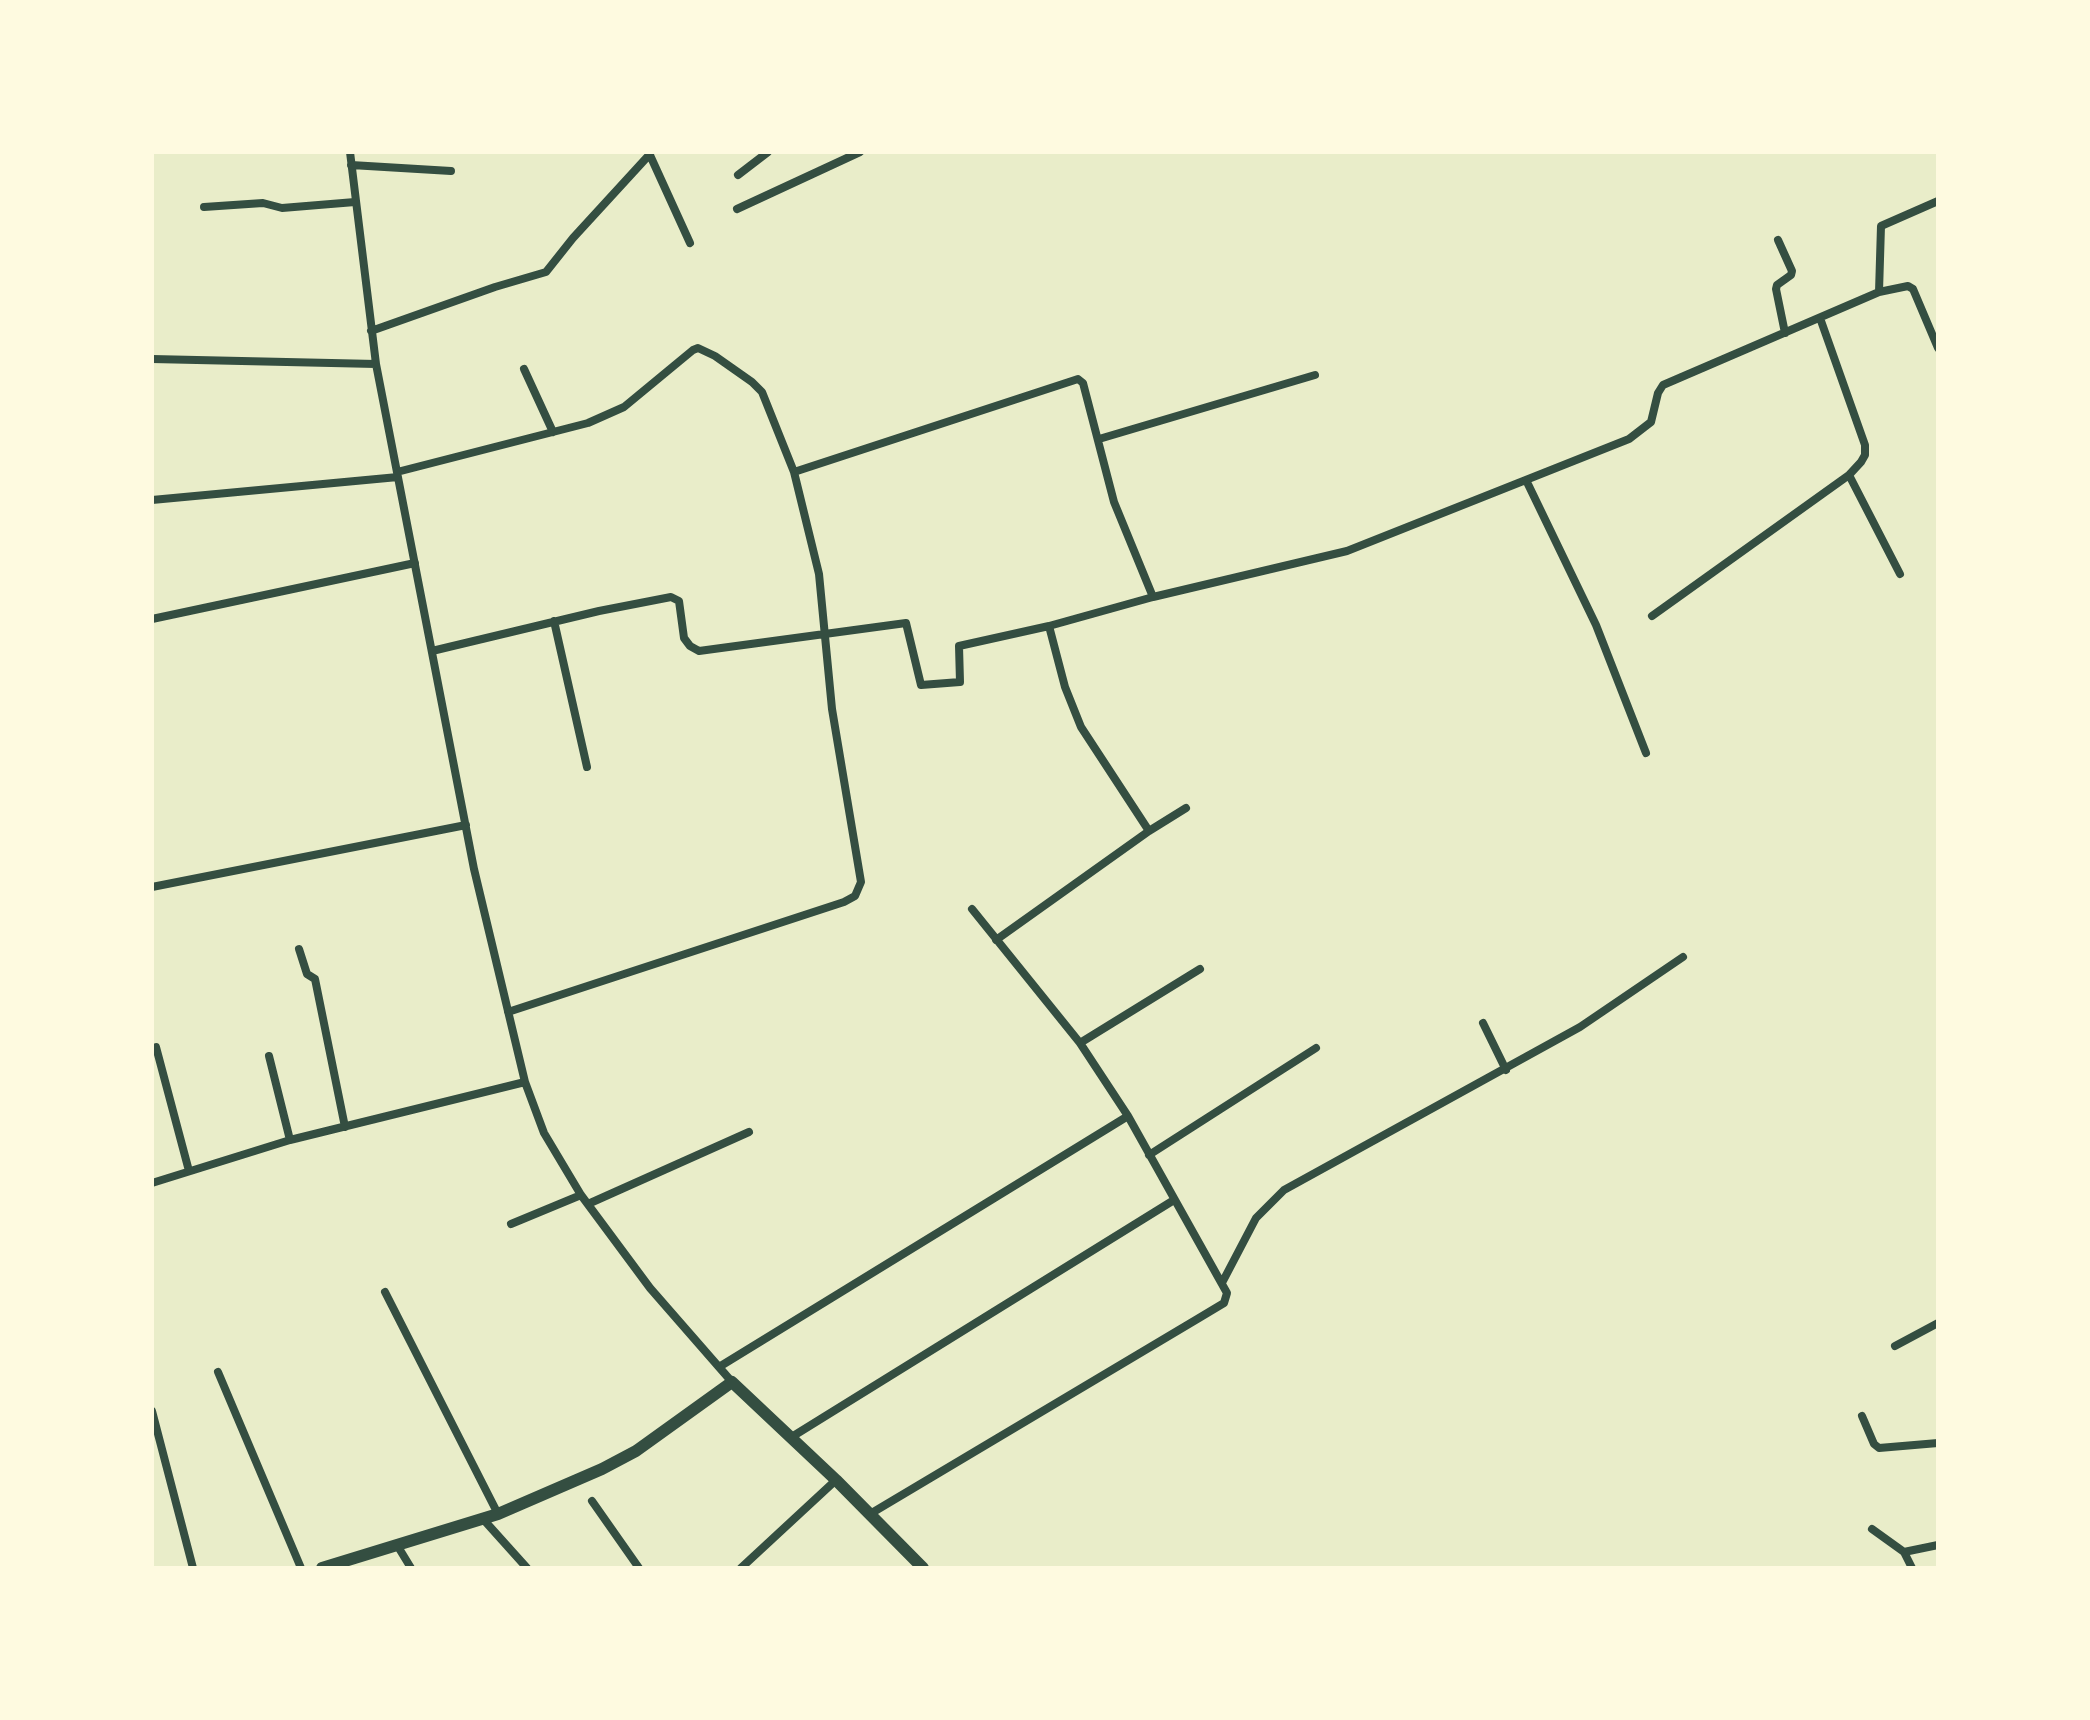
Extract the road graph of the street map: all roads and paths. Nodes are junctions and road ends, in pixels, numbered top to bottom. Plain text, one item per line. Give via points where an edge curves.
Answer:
1 (350, 152) edge
2 (768, 152) edge
3 (860, 152) edge
4 (650, 153) edge
5 (351, 165) junction
6 (451, 171) dead end
7 (738, 175) dead end
8 (1938, 201) edge
9 (355, 202) junction
10 (204, 207) dead end
11 (737, 209) dead end
12 (1778, 240) dead end
13 (690, 243) dead end
14 (1879, 292) junction
15 (1820, 318) junction
16 (371, 331) junction
17 (1785, 333) junction
18 (1938, 348) edge
19 (152, 359) edge
20 (376, 364) junction
21 (524, 369) dead end
22 (1315, 375) dead end
23 (553, 432) junction
24 (1099, 439) junction
25 (794, 472) junction
26 (397, 475) junction
27 (1849, 475) junction
28 (1523, 482) junction
29 (152, 500) edge
30 (415, 563) junction
31 (1900, 574) dead end
32 (1153, 597) junction
33 (1652, 616) dead end
34 (152, 619) edge
35 (554, 621) junction
36 (1049, 626) junction
37 (825, 635) junction
38 (432, 651) junction
39 (1646, 753) dead end
40 (587, 767) dead end
41 (1186, 808) dead end
42 (466, 825) junction
43 (1149, 831) junction
44 (152, 887) edge
45 (972, 909) dead end
46 (996, 940) junction
47 (299, 949) dead end
48 (1683, 957) dead end
49 (1200, 969) dead end
50 (508, 1012) junction
51 (1483, 1023) dead end
52 (1080, 1043) junction
53 (156, 1047) dead end
54 (1316, 1048) dead end
55 (269, 1056) dead end
56 (1506, 1070) junction
57 (525, 1082) junction
58 (1128, 1116) junction
59 (345, 1127) junction
60 (749, 1132) dead end
61 (290, 1140) junction
62 (1149, 1155) junction
63 (189, 1171) junction
64 (152, 1183) edge
65 (581, 1195) junction
66 (1174, 1200) junction
67 (588, 1204) junction
68 (511, 1224) dead end
69 (1223, 1281) junction
70 (385, 1292) dead end
71 (1938, 1323) edge
72 (1895, 1346) dead end
73 (719, 1367) junction
74 (218, 1372) dead end
75 (732, 1382) junction
76 (152, 1411) edge
77 (1862, 1416) dead end
78 (790, 1438) junction
79 (1938, 1443) edge
80 (836, 1480) junction
81 (592, 1501) dead end
82 (498, 1514) junction
83 (870, 1514) junction
84 (483, 1519) junction
85 (1872, 1529) dead end
86 (397, 1545) junction
87 (1938, 1545) edge
88 (1904, 1552) junction
89 (193, 1568) edge
90 (301, 1568) edge
91 (322, 1568) edge
92 (411, 1568) edge
93 (527, 1568) edge
94 (639, 1568) edge
95 (741, 1568) edge
96 (923, 1568) edge
97 (1912, 1568) edge

1 - 5 street
2 - 7 street
3 - 11 street
4 - 13 street
4 - 16 street via 546,272
5 - 6 street
5 - 9 street
8 - 14 street via 1881,226
9 - 10 street
9 - 16 street
12 - 17 street via 1792,271 1776,287
14 - 15 street
14 - 18 street via 1913,289
15 - 17 street
15 - 27 street via 1865,445 1865,455
16 - 20 street
17 - 28 street via 1663,385 1651,422 1629,439
19 - 20 street
20 - 26 street
21 - 23 street
22 - 24 street
23 - 25 street via 624,407 698,348 762,392
23 - 26 street
24 - 25 street via 1078,379
24 - 32 street via 1114,502
25 - 37 street via 819,574
26 - 29 street
26 - 30 street
27 - 31 street
27 - 33 street
28 - 32 street via 1347,551
28 - 39 street via 1596,625
30 - 34 street
30 - 38 street
32 - 36 street
35 - 37 street via 671,597 679,601 684,638 699,651
35 - 38 street
35 - 40 street
36 - 37 street via 959,646 960,682 921,685 906,623
36 - 43 street via 1081,727
37 - 50 street via 861,882 855,896
38 - 42 street
41 - 43 street
42 - 44 street
42 - 50 street
43 - 46 street
45 - 46 street
46 - 52 street
47 - 59 street via 307,974 315,979
48 - 56 street
49 - 52 street
50 - 57 street
51 - 56 street
52 - 58 street
53 - 63 street
54 - 62 street
55 - 61 street
56 - 69 street via 1284,1190 1256,1218
57 - 59 street
57 - 65 street via 544,1133
58 - 62 street
58 - 73 street
59 - 61 street
60 - 67 street
61 - 63 street
62 - 66 street
63 - 64 street
65 - 67 street
65 - 68 street
66 - 69 street
66 - 78 street
67 - 73 street via 650,1288
69 - 83 street via 1224,1303
70 - 82 street
71 - 72 street
73 - 75 street
74 - 90 street
75 - 78 street
75 - 82 street via 636,1451
76 - 89 street
77 - 79 street via 1879,1448
78 - 80 street
80 - 83 street
80 - 95 street
81 - 94 street
82 - 84 street
83 - 96 street
84 - 86 street
84 - 93 street
85 - 88 street
86 - 91 street
86 - 92 street
87 - 88 street
88 - 97 street

